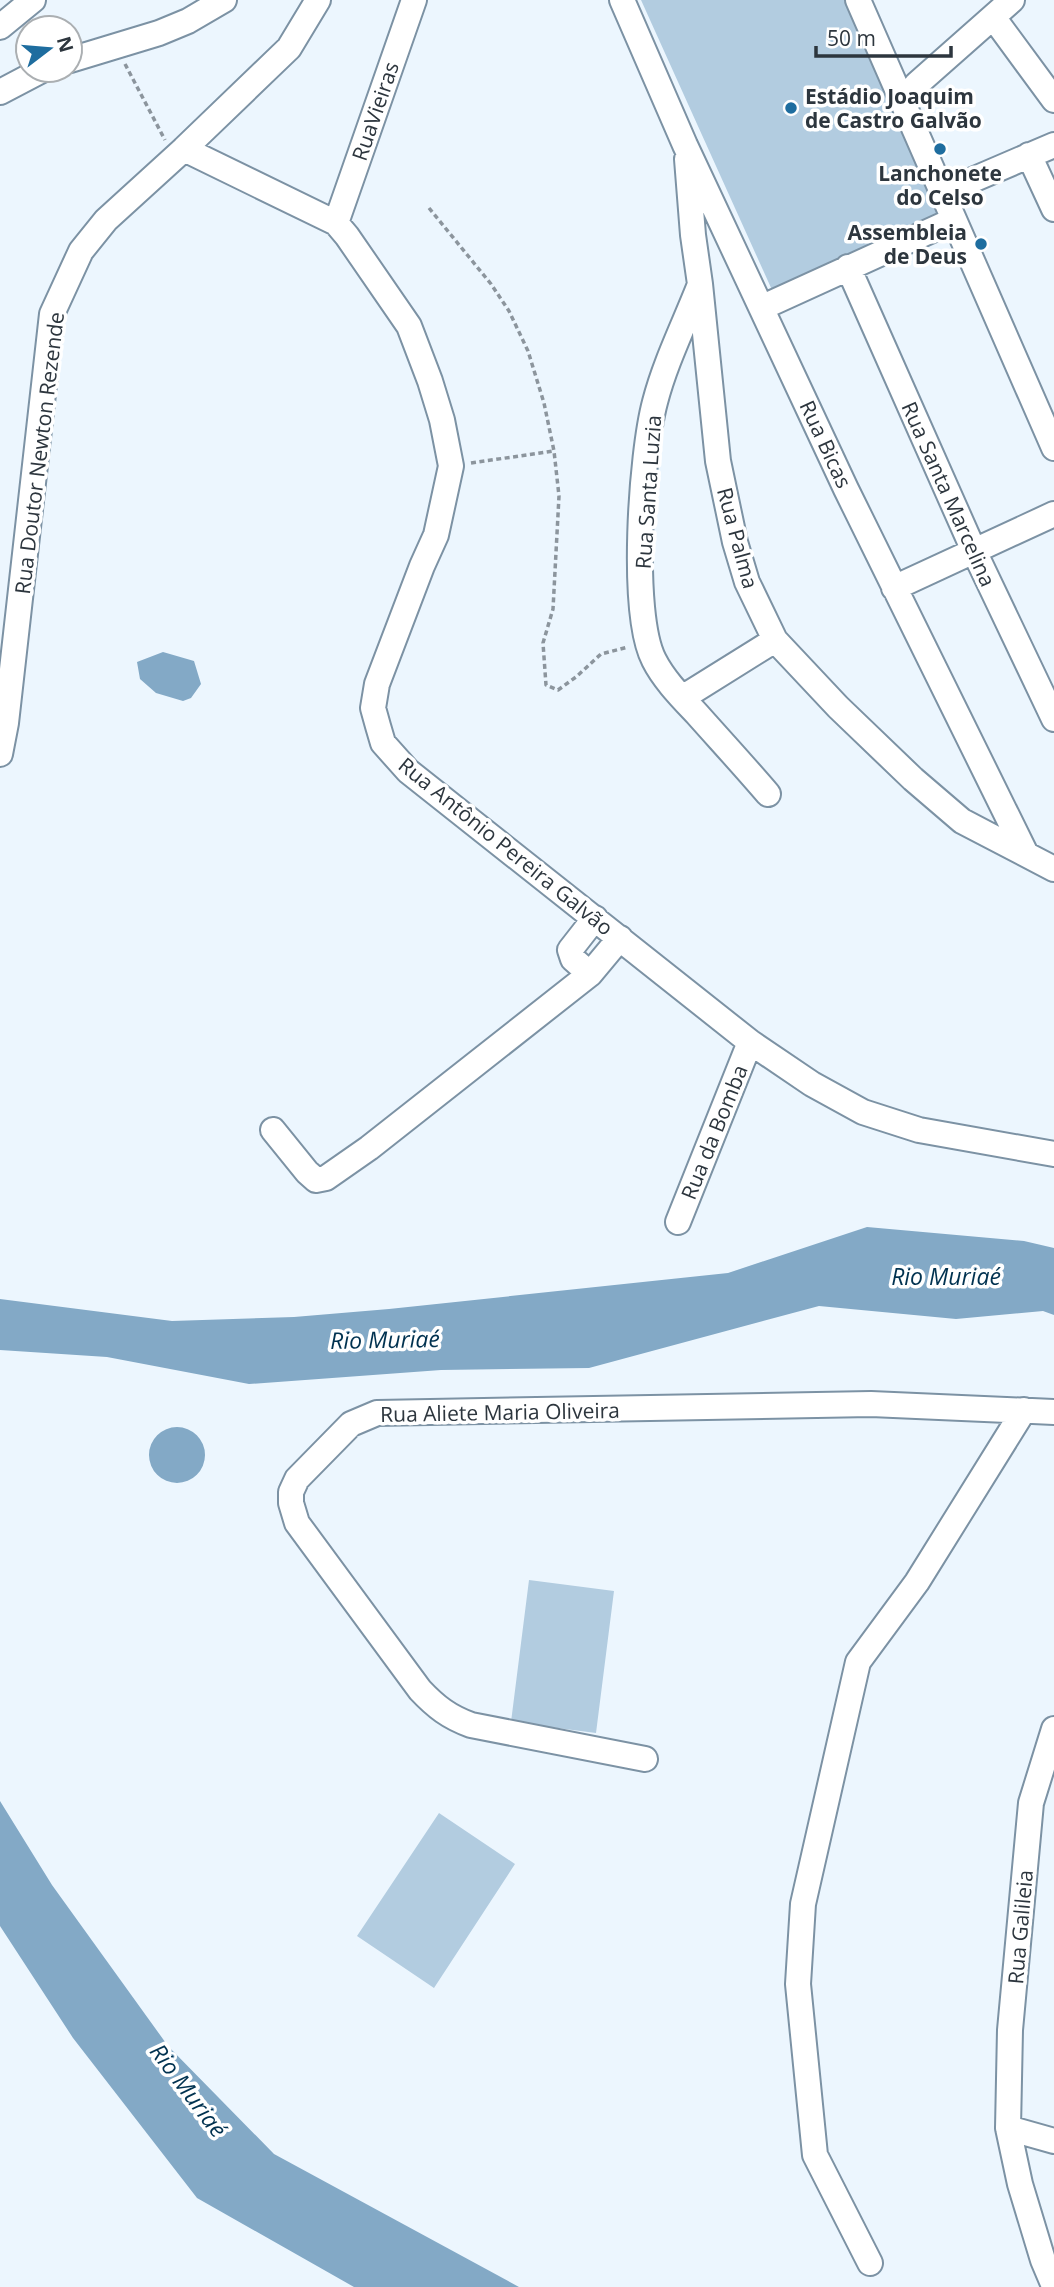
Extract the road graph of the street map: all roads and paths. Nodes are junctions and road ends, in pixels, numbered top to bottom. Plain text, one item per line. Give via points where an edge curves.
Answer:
1 (33, 0) edge
2 (224, 0) edge
3 (318, 0) edge
4 (414, 0) edge
5 (622, 0) edge
6 (858, 0) edge
7 (1012, 0) edge
8 (993, 17) junction
9 (0, 27) edge
10 (116, 46) junction
11 (84, 56) edge
12 (1054, 100) edge
13 (903, 102) junction
14 (685, 145) junction
15 (1054, 145) edge
16 (179, 153) junction
17 (1029, 155) junction
18 (942, 192) junction
19 (429, 208) dead end
20 (1054, 209) edge
21 (954, 220) junction
22 (335, 223) junction
23 (848, 267) junction
24 (700, 284) junction
25 (763, 307) junction
26 (1054, 448) edge
27 (554, 451) junction
28 (451, 466) junction
29 (1054, 514) edge
30 (974, 551) junction
31 (894, 588) junction
32 (775, 640) junction
33 (647, 642) junction
34 (682, 698) junction
35 (1054, 719) edge
36 (0, 754) edge
37 (768, 794) dead end
38 (1024, 852) junction
39 (1054, 869) edge
40 (595, 919) junction
41 (620, 938) junction
42 (590, 974) junction
43 (750, 1042) junction
44 (273, 1130) dead end
45 (1054, 1154) edge
46 (678, 1222) dead end
47 (1024, 1410) junction
48 (1054, 1412) edge
49 (1054, 1729) edge
50 (645, 1759) dead end
51 (1009, 2128) junction
52 (1054, 2141) edge
53 (870, 2263) dead end
54 (1054, 2286) edge

1 - 9 street
2 - 10 street via 178,25
3 - 16 street, Rua Doutor Newton Rezende via 289,48
4 - 22 street, RuaVieiras
5 - 14 street, Rua Bicas
6 - 13 street
7 - 8 street
8 - 12 street
8 - 13 street
10 - 11 street
10 - 16 path
13 - 18 street
14 - 24 street, Rua Palma
14 - 25 street, Rua Bicas
15 - 17 street
16 - 22 street, Rua Antônio Pereira Galvão
16 - 36 street, Rua Doutor Newton Rezende via 106,220 81,251 52,314
17 - 18 street
17 - 20 street
18 - 21 street
19 - 27 path via 509,311 528,351
21 - 23 street
21 - 26 street
22 - 28 street, Rua Antônio Pereira Galvão via 409,326 442,420
23 - 25 street
23 - 30 street, Rua Santa Marcelina
24 - 32 street, Rua Palma via 721,474 747,582
24 - 33 street, Rua Santa Luzia via 655,402 648,440 641,544 641,607
25 - 31 street, Rua Bicas
27 - 28 path
27 - 33 path via 559,496 553,609 543,643 546,685 558,690 601,654
28 - 40 street, Rua Antônio Pereira Galvão via 436,535 377,684 373,708 383,743 408,771
29 - 30 street
30 - 31 street
30 - 35 street, Rua Santa Marcelina
31 - 38 street, Rua Bicas
32 - 34 street
32 - 38 street, Rua Palma via 838,707 962,821
33 - 34 street, Rua Santa Luzia via 654,661
34 - 37 street, Rua Santa Luzia
38 - 39 street
40 - 41 street, Rua Antônio Pereira Galvão
40 - 42 street via 570,950
41 - 42 street
41 - 43 street, Rua Antônio Pereira Galvão
42 - 44 street via 326,1178 316,1180 307,1172
43 - 45 street, Rua Antônio Pereira Galvão via 812,1084 863,1111 919,1130
43 - 46 street, Rua da Bomba
47 - 48 street, Rua Aliete Maria Oliveira
47 - 50 street, Rua Aliete Maria Oliveira via 871,1404 377,1413 351,1424 297,1479 291,1492 297,1523 436,1707 471,1725
47 - 53 street via 917,1582 858,1662 803,1904 798,1984 815,2155
49 - 51 street, Rua Galileia via 1031,1803 1010,2030
51 - 52 street
51 - 54 street, Rua Galileia via 1020,2184

